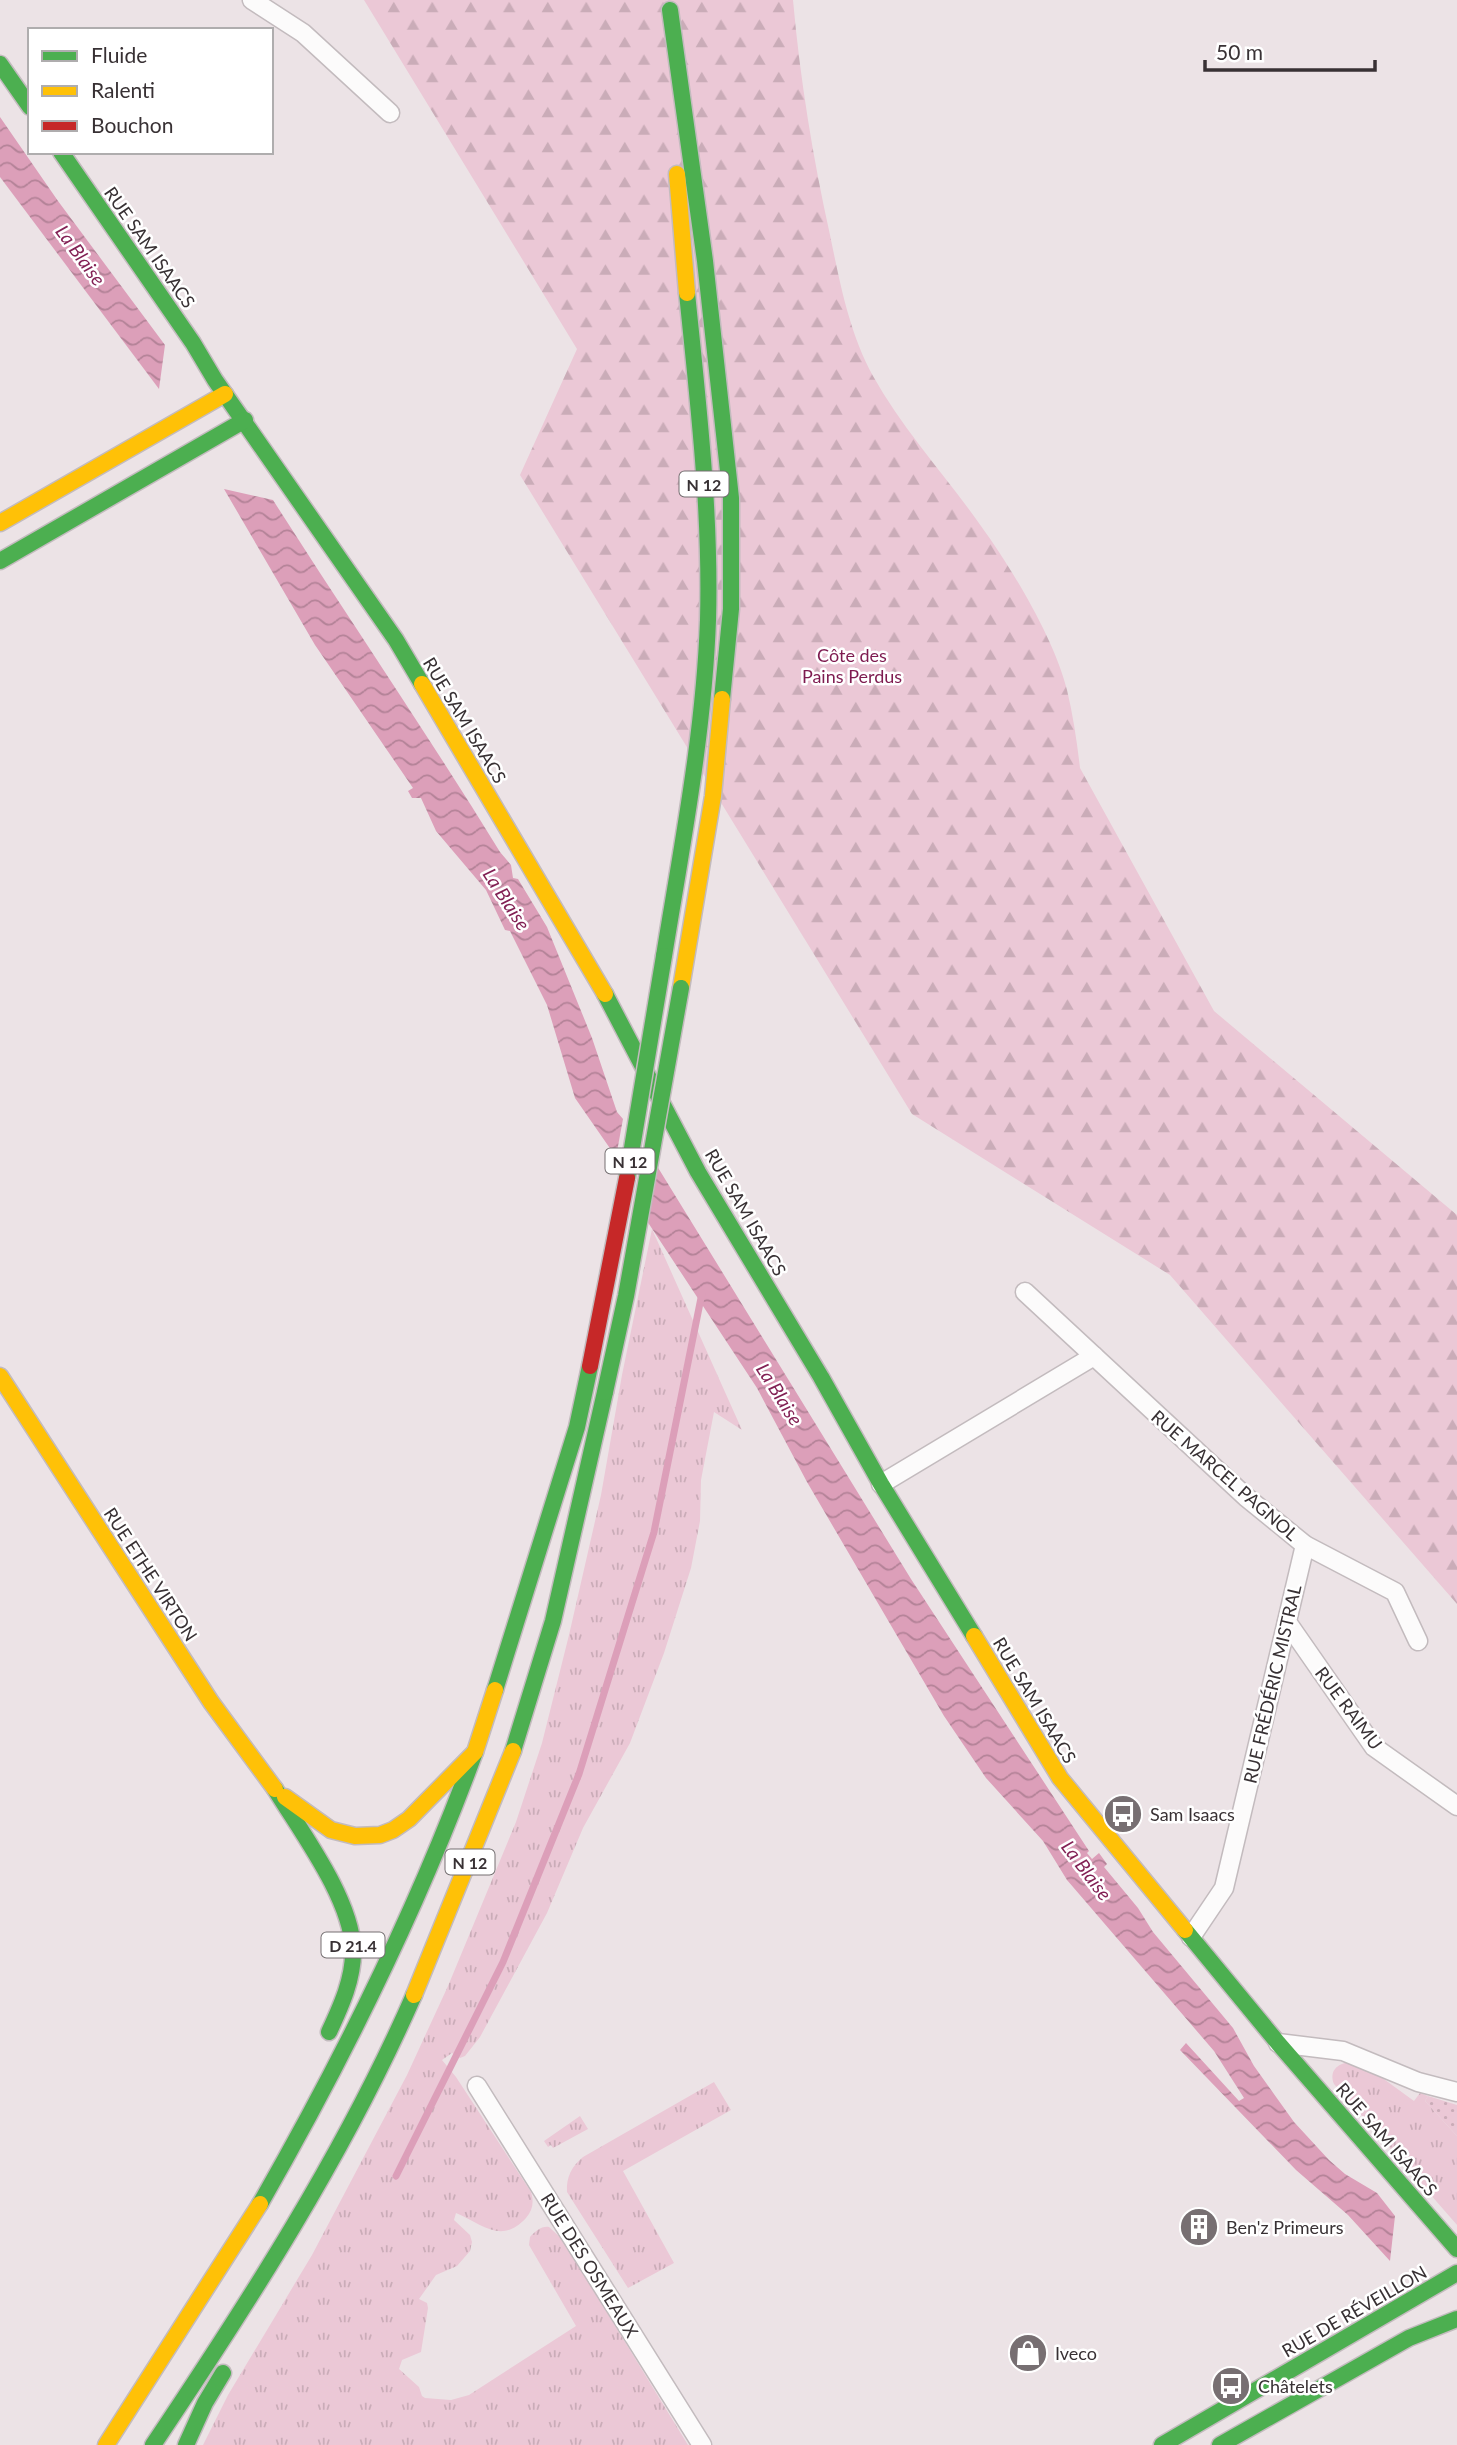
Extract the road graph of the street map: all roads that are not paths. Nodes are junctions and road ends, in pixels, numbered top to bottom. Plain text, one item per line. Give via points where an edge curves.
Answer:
1 (252, 0) edge
2 (670, 5) edge
3 (0, 64) edge
4 (28, 104) edge
5 (390, 113) dead end
6 (62, 154) edge
7 (225, 394) junction
8 (245, 420) junction
9 (0, 523) edge
10 (0, 561) edge
11 (1025, 1292) dead end
12 (1094, 1356) junction
13 (0, 1376) edge
14 (881, 1484) junction
15 (1305, 1545) junction
16 (1287, 1622) junction
17 (1418, 1641) dead end
18 (475, 1752) junction
19 (275, 1789) junction
20 (1457, 1806) edge
21 (1191, 1937) junction
22 (324, 2042) dead end
23 (1278, 2043) junction
24 (306, 2080) dead end
25 (477, 2086) dead end
26 (1457, 2092) edge
27 (313, 2111) junction
28 (349, 2126) junction
29 (1457, 2249) edge
30 (1457, 2273) edge
31 (1457, 2303) edge
32 (262, 2308) dead end
33 (1457, 2319) edge
34 (1409, 2338) junction
35 (234, 2355) dead end
36 (106, 2445) edge
37 (153, 2445) edge
38 (186, 2445) edge
39 (702, 2445) edge
40 (1162, 2445) edge
41 (1220, 2445) edge

1 - 5 street via 303,33
2 - 18 main road, N 12, bridge via 680,240 706,512 707,634 694,761 628,1171 577,1427
2 - 28 main road, N 12, bridge via 731,498 731,609 713,796 626,1296 562,1588 489,1817 415,1992
3 - 4 main road
6 - 7 main road, RUE SAM ISAACS
7 - 8 main road, RUE SAM ISAACS
7 - 9 main road
8 - 10 main road
8 - 14 main road, RUE SAM ISAACS via 396,640 591,967 698,1172
11 - 12 street, RUE MARCEL PAGNOL
12 - 14 street
12 - 15 street, RUE MARCEL PAGNOL via 1246,1497
13 - 19 main road, RUE ETHE VIRTON / D 21.4 via 211,1702
14 - 21 main road, RUE SAM ISAACS via 1060,1778
15 - 16 street, RUE FRÉDÉRIC MISTRAL
15 - 17 street, RUE MARCEL PAGNOL via 1395,1592
16 - 20 street, RUE RAIMU via 1374,1747
16 - 21 street, RUE FRÉDÉRIC MISTRAL via 1224,1888
18 - 19 main road, D 21.4 via 409,1819 380,1835 355,1836 331,1830
18 - 27 main road, N 12 via 421,1884
19 - 22 main road, D 21.4 via 338,1896 352,1934 349,1980
21 - 23 main road, RUE SAM ISAACS
23 - 26 street via 1343,2051 1418,2082
23 - 29 main road, RUE SAM ISAACS
24 - 27 main road
25 - 39 street, RUE DES OSMEAUX
27 - 36 main road, N 12 via 249,2223
28 - 32 main road via 351,2153
28 - 37 main road, N 12 via 275,2257
30 - 40 main road, RUE DE RÉVEILLON
31 - 34 main road
33 - 34 main road
34 - 41 main road
35 - 38 main road

